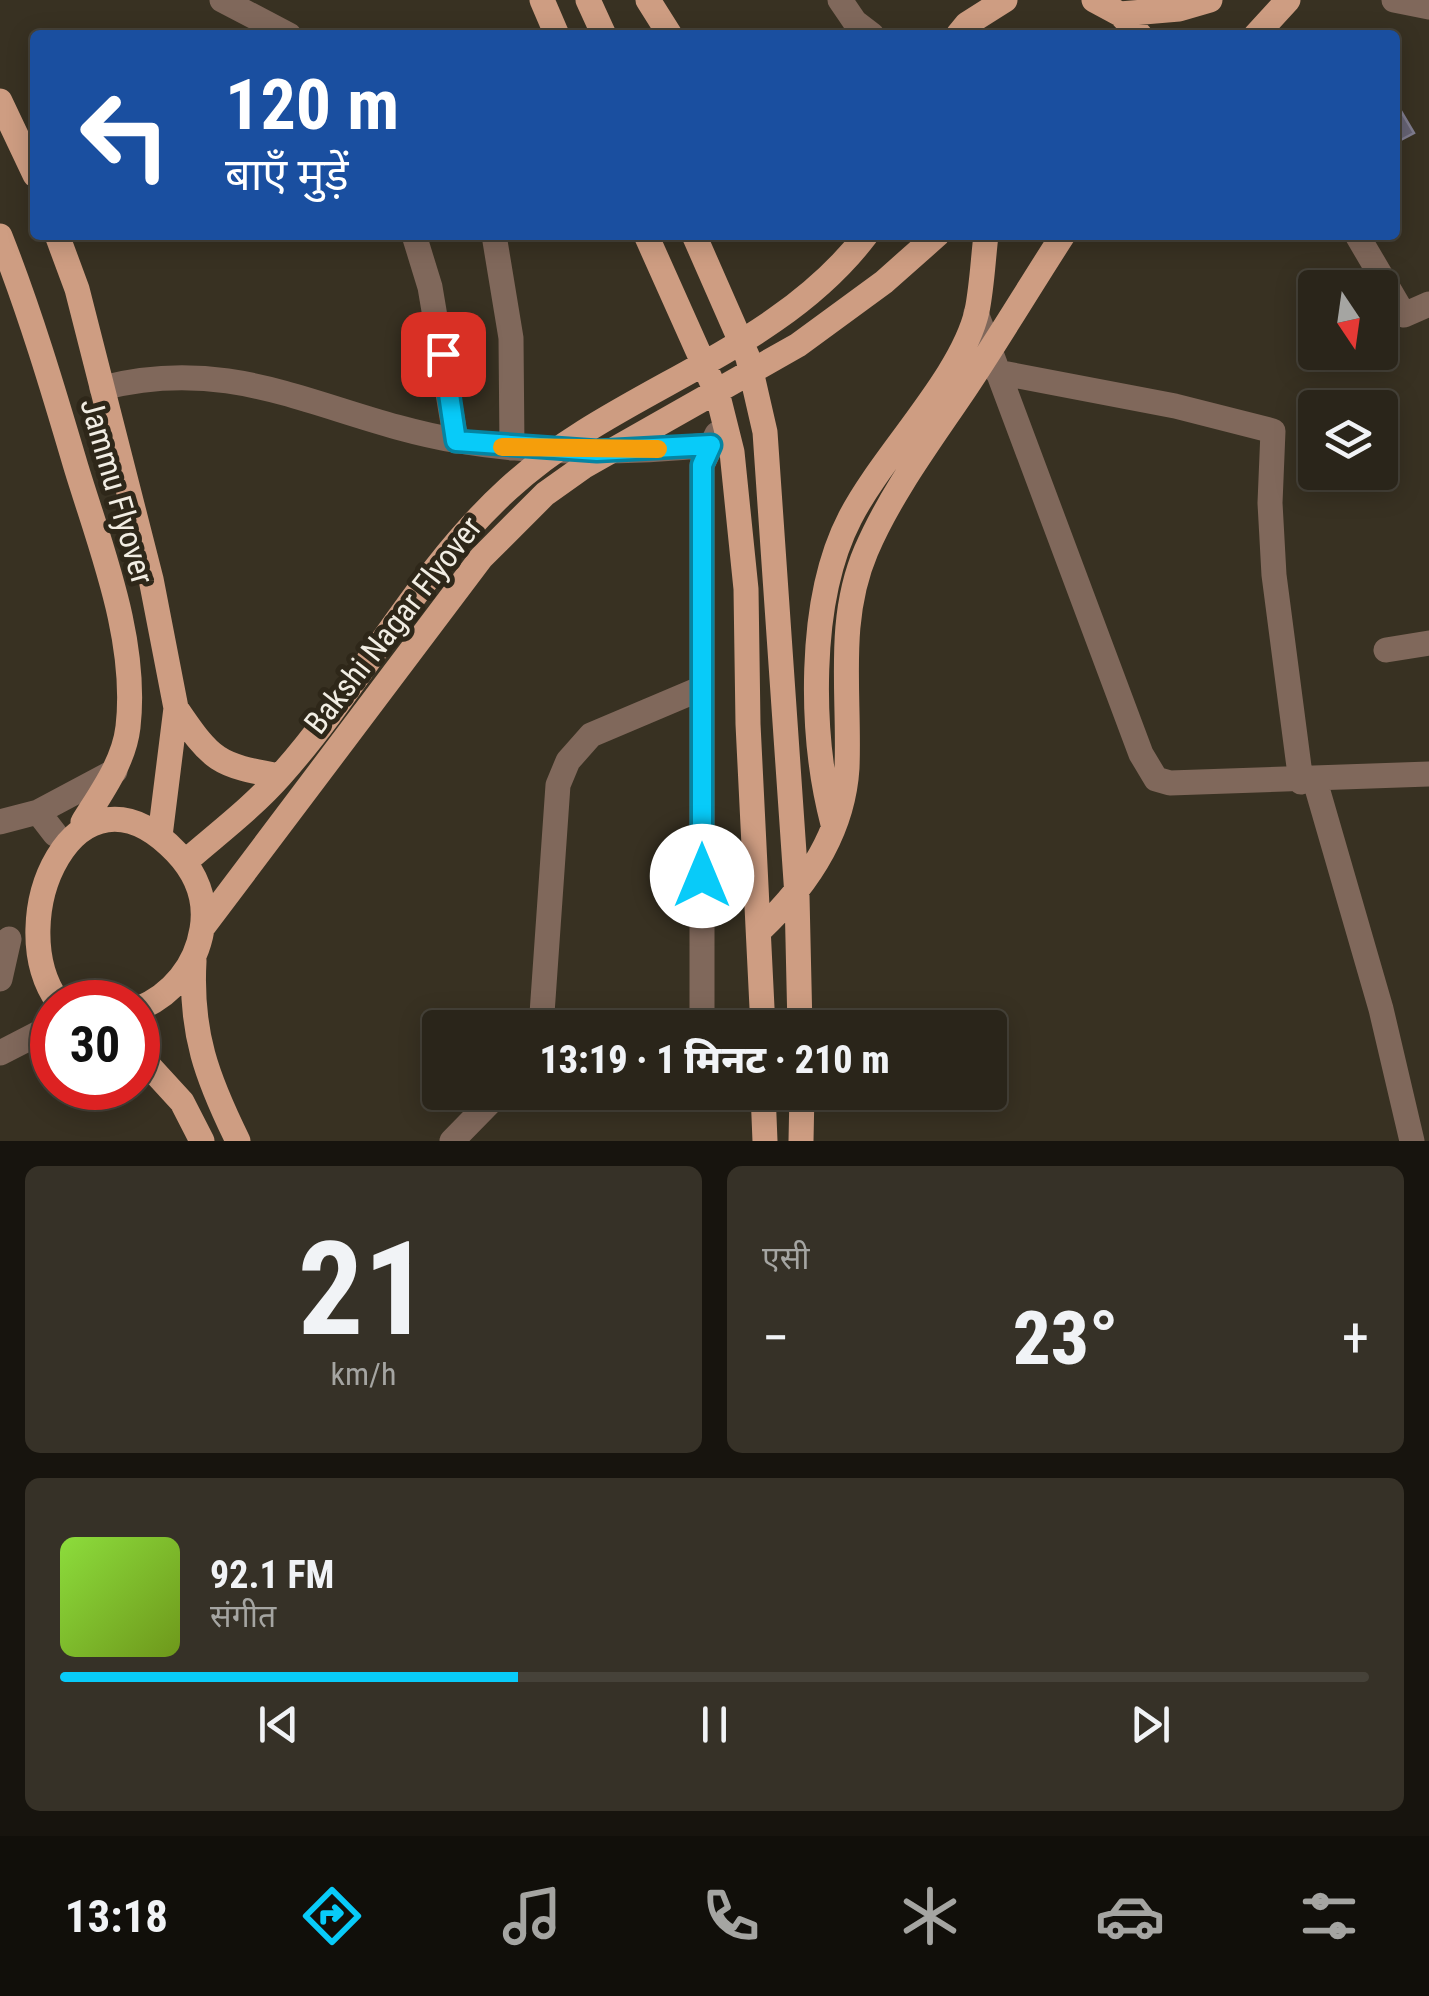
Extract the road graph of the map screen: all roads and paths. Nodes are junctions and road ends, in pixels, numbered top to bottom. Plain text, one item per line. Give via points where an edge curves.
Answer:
1 (222, 0) edge
2 (542, 0) edge
3 (588, 0) edge
4 (648, 0) edge
5 (840, 0) edge
6 (1094, 0) edge
7 (1210, 0) edge
8 (1288, 0) edge
9 (1394, 0) edge
10 (998, 1) edge
11 (1429, 8) edge
12 (1120, 14) junction
13 (279, 30) edge
14 (556, 30) edge
15 (602, 30) edge
16 (667, 30) edge
17 (865, 30) edge
18 (964, 30) edge
19 (1135, 30) edge
20 (1261, 30) edge
21 (0, 101) edge
22 (30, 165) edge
23 (0, 236) edge
24 (59, 240) edge
25 (416, 240) edge
26 (495, 240) edge
27 (648, 240) edge
28 (696, 240) edge
29 (862, 240) edge
30 (931, 240) edge
31 (985, 240) edge
32 (1060, 240) edge
33 (1360, 240) edge
34 (1429, 304) edge
35 (976, 313) junction
36 (993, 362) junction
37 (102, 388) junction
38 (724, 420) junction
39 (456, 441) junction
40 (711, 445) junction
41 (512, 448) junction
42 (1429, 643) edge
43 (1386, 650) dead end
44 (702, 688) junction
45 (176, 708) junction
46 (115, 770) junction
47 (1429, 774) edge
48 (280, 776) junction
49 (1308, 781) junction
50 (38, 812) junction
51 (0, 822) edge
52 (84, 822) junction
53 (833, 824) junction
54 (55, 834) junction
55 (160, 836) junction
56 (31, 853) dead end
57 (185, 862) junction
58 (797, 896) junction
59 (7, 908) dead end
60 (202, 926) junction
61 (759, 931) junction
62 (9, 939) junction
63 (195, 956) junction
64 (0, 979) edge
65 (31, 980) edge
66 (160, 998) edge
67 (542, 1010) edge
68 (702, 1010) edge
69 (762, 1010) edge
70 (800, 1010) edge
71 (30, 1037) edge
72 (0, 1052) edge
73 (160, 1078) edge
74 (482, 1110) edge
75 (764, 1110) edge
76 (802, 1110) edge
77 (202, 1141) edge
78 (238, 1141) edge
79 (452, 1141) edge
80 (765, 1141) edge
81 (801, 1141) edge
82 (1412, 1141) edge

1 - 13 street
2 - 14 main road
3 - 15 main road
4 - 16 main road
5 - 17 street
6 - 12 main road
7 - 12 main road
8 - 20 main road
9 - 11 street
10 - 18 main road
12 - 19 main road
21 - 22 main road
23 - 46 main road, Jammu Flyover via 114,590 128,675 128,729
24 - 37 main road
25 - 39 street
26 - 41 street via 512,338
27 - 38 main road
28 - 58 main road via 748,358 765,432
29 - 48 main road, Bakshi Nagar Flyover via 840,269 781,317 525,473 458,538
30 - 60 main road, Bakshi Nagar Flyover via 798,345 583,466 546,494 481,558
31 - 35 main road
32 - 36 main road
33 - 34 street via 1404,316
35 - 36 street
35 - 53 main road via 951,365 850,517 826,588 819,631 820,774
36 - 49 street via 1156,779
36 - 49 street via 1273,431 1274,576
36 - 53 main road via 887,510 852,590 847,771
37 - 39 street via 208,375
37 - 45 main road
38 - 40 street
38 - 61 main road via 746,589
39 - 41 street
40 - 41 street
40 - 44 street via 702,478
42 - 43 street
44 - 67 street via 591,735 568,761 558,785
44 - 68 street
45 - 48 main road via 229,767
45 - 55 main road
46 - 50 street
46 - 52 main road, Jammu Flyover
47 - 49 street
48 - 57 main road, Bakshi Nagar Flyover
49 - 82 street via 1381,1009
50 - 51 street
50 - 54 street
52 - 54 main road
52 - 55 main road via 114,820
53 - 58 main road
54 - 56 main road
55 - 57 main road
57 - 60 main road via 196,877
58 - 61 main road
58 - 70 main road
59 - 62 main road
60 - 63 main road
61 - 69 main road
62 - 64 street
62 - 65 main road
63 - 66 main road
63 - 78 main road via 196,1038
71 - 72 street
73 - 77 main road
74 - 79 street
75 - 80 main road
76 - 81 main road

